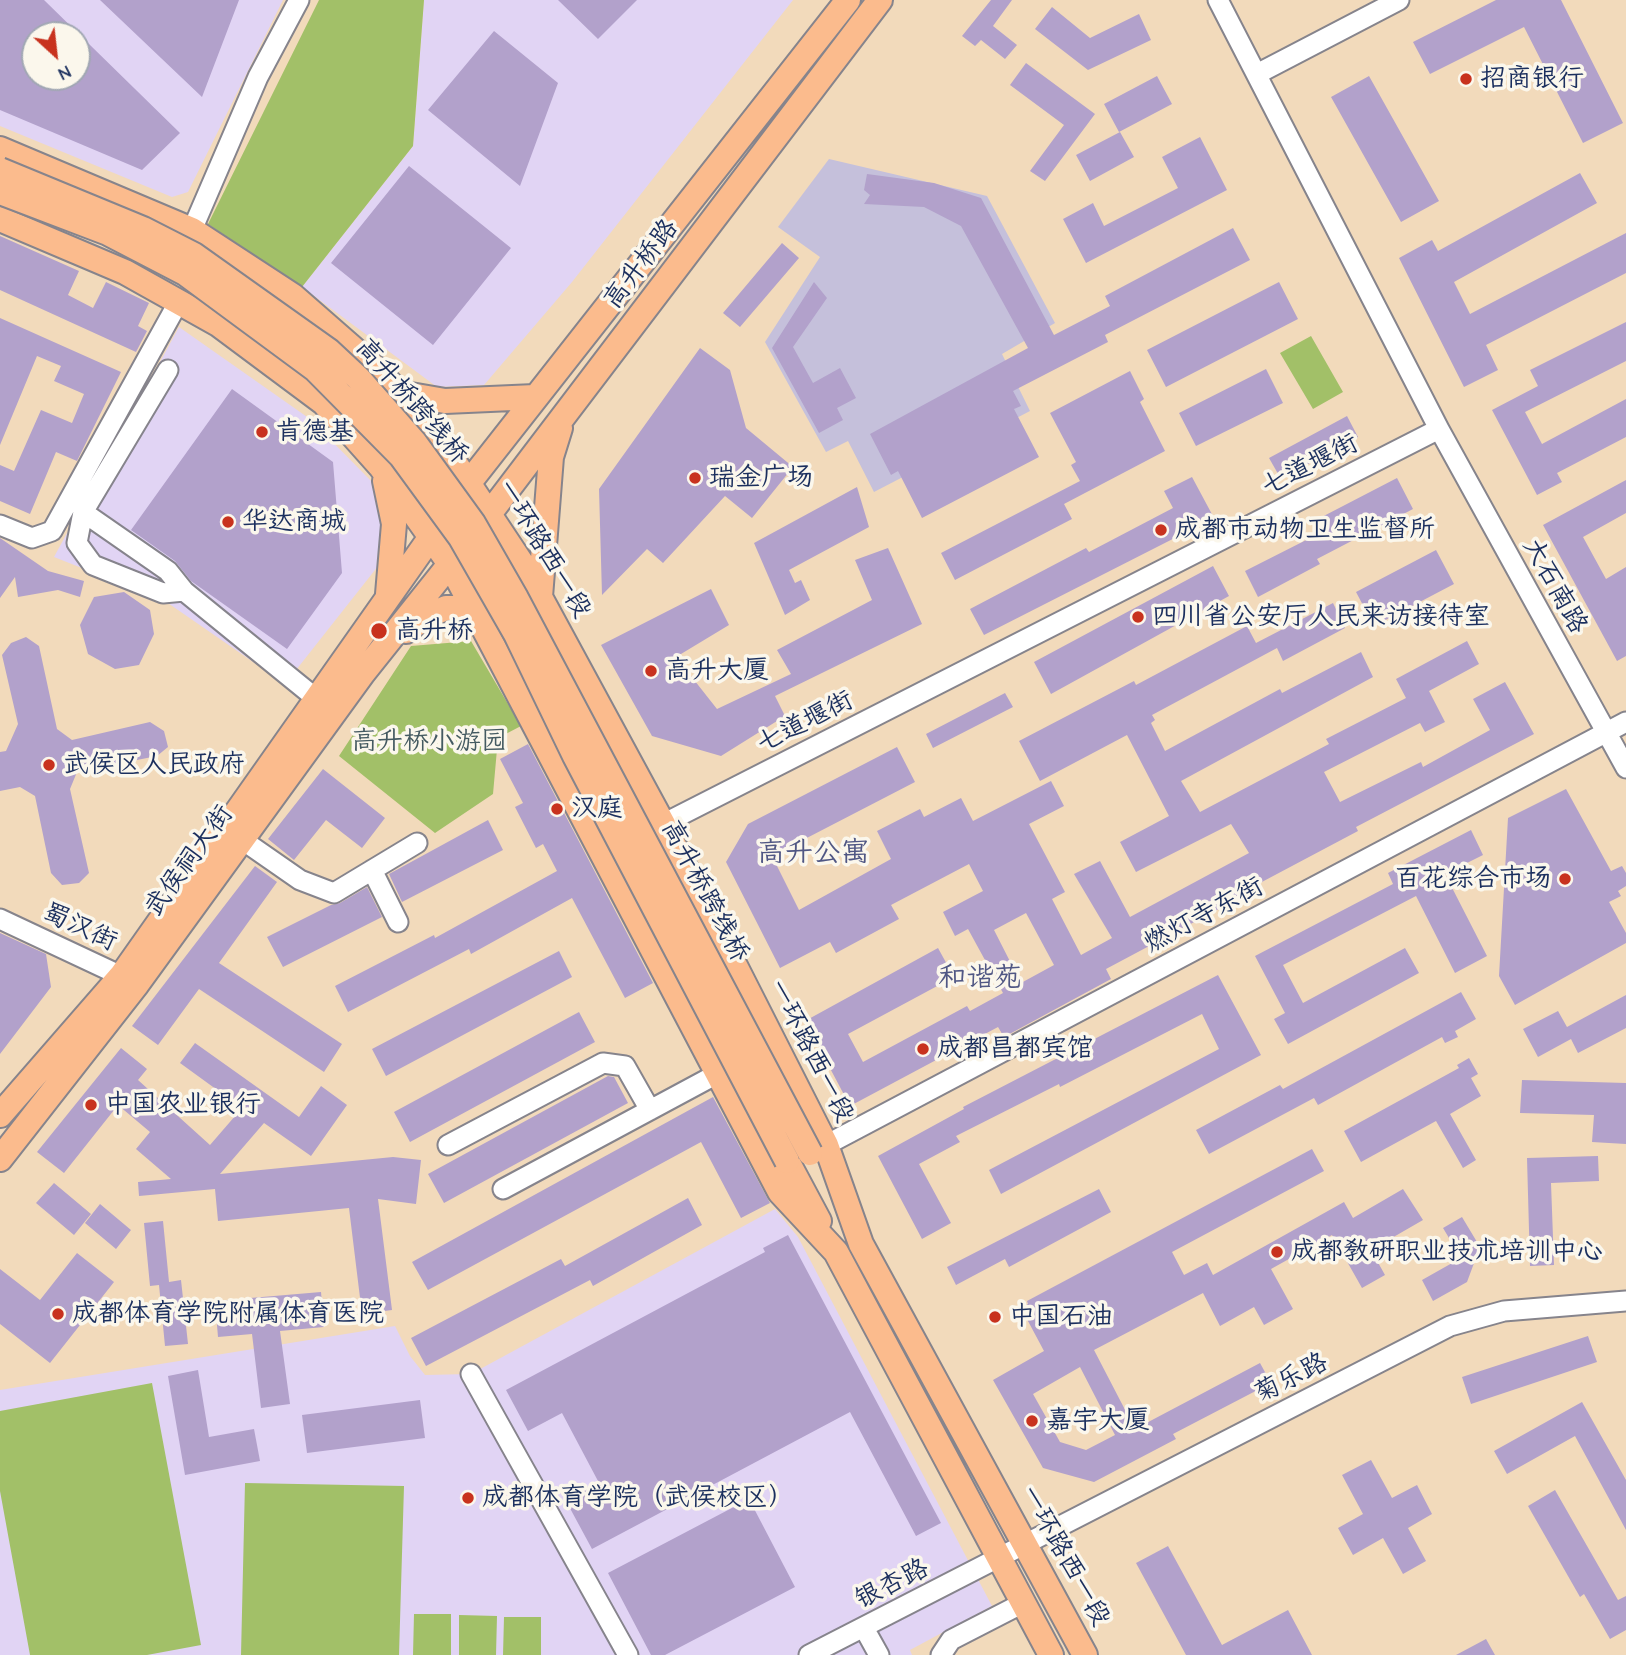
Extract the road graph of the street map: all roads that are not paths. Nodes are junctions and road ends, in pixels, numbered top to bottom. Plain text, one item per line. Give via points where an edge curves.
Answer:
1 (299, 0) edge
2 (848, 0) edge
3 (880, 0) edge
4 (1218, 0) edge
5 (1399, 0) edge
6 (1257, 74) junction
7 (0, 149) edge
8 (0, 170) edge
9 (0, 192) edge
10 (0, 219) edge
11 (192, 230) junction
12 (179, 301) junction
13 (168, 370) dead end
14 (399, 393) junction
15 (535, 397) junction
16 (565, 413) junction
17 (1439, 429) junction
18 (381, 467) junction
19 (469, 481) junction
20 (83, 512) junction
21 (489, 514) junction
22 (0, 525) edge
23 (431, 537) junction
24 (450, 564) junction
25 (184, 591) junction
26 (388, 595) junction
27 (540, 597) junction
28 (483, 624) junction
29 (363, 673) junction
30 (318, 700) junction
31 (1626, 722) edge
32 (1606, 732) junction
33 (1626, 768) edge
34 (663, 824) junction
35 (241, 839) junction
36 (417, 843) dead end
37 (372, 870) junction
38 (0, 919) edge
39 (398, 922) dead end
40 (130, 980) junction
41 (718, 1074) junction
42 (650, 1110) junction
43 (0, 1115) edge
44 (448, 1145) dead end
45 (808, 1153) junction
46 (0, 1159) edge
47 (503, 1189) dead end
48 (836, 1252) junction
49 (1626, 1301) edge
50 (471, 1374) dead end
51 (1025, 1545) junction
52 (998, 1559) junction
53 (1023, 1603) junction
54 (864, 1628) junction
55 (628, 1655) edge
56 (809, 1655) edge
57 (879, 1655) edge
58 (940, 1655) edge
59 (1051, 1655) edge
60 (1085, 1655) edge

1 - 11 street via 258,77
2 - 15 main road, 高升桥路
3 - 16 main road, 高升桥路
4 - 6 street
5 - 6 street
6 - 17 street
7 - 11 main road, 一环路西一段
8 - 45 main road, 高升桥跨线桥, bridge via 194,255 329,351 415,443 473,523 516,598
9 - 45 main road, 高升桥跨线桥, bridge via 108,233 186,273 315,369 401,456 461,538 516,634 575,756
10 - 12 main road via 125,272
11 - 14 main road, 一环路西一段 via 293,296
12 - 18 main road via 324,402
12 - 22 street via 52,531 32,538
13 - 20 street
14 - 15 main road via 445,401
14 - 19 main road, 一环路西一段 via 429,424
15 - 19 main road, 高升桥路
16 - 21 main road, 高升桥路
16 - 27 main road via 551,457
17 - 32 street, 大石南路
17 - 34 street, 七道堰街
18 - 23 main road
18 - 26 main road via 394,524
19 - 21 main road, 一环路西一段
19 - 23 main road, 高升桥路
20 - 25 street via 168,571
20 - 25 street via 77,543 93,565 163,593
21 - 24 main road, 高升桥路
21 - 27 main road, 一环路西一段
23 - 24 main road
23 - 26 main road, 武侯祠大街
24 - 28 main road
24 - 29 main road, 武侯祠大街
25 - 30 street
26 - 30 main road, 武侯祠大街
27 - 34 main road, 一环路西一段
28 - 29 main road via 460,608 446,608 401,635
28 - 41 main road
29 - 35 main road, 武侯祠大街
30 - 40 main road, 武侯祠大街
31 - 32 street, 燃灯寺东街
32 - 33 street, 大石南路
32 - 45 street, 燃灯寺东街
34 - 45 main road, 一环路西一段
35 - 37 street via 300,880 334,892
35 - 40 main road, 武侯祠大街
36 - 37 street
37 - 39 street
38 - 40 street, 蜀汉街
40 - 43 main road, 武侯祠大街
40 - 46 main road, 武侯祠大街
41 - 42 street
41 - 48 main road via 780,1192
42 - 44 street via 625,1066 603,1063
42 - 47 street
45 - 48 main road
45 - 51 main road, 一环路西一段
48 - 52 main road
49 - 51 street, 菊乐路 via 1504,1311 1450,1326
50 - 55 street
51 - 52 street, 菊乐路
51 - 60 main road, 一环路西一段
52 - 53 main road
52 - 54 street, 银杏路
53 - 58 street via 951,1640
53 - 59 main road
54 - 56 street, 银杏路
54 - 57 street

